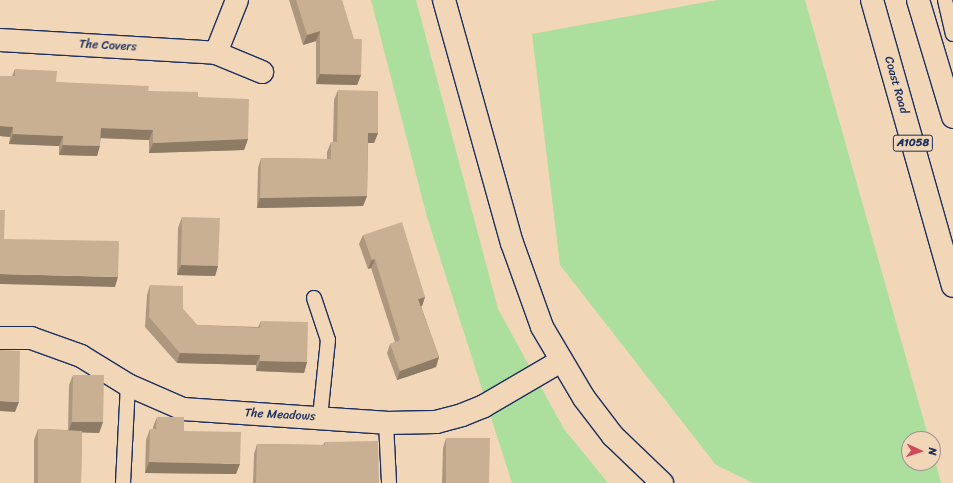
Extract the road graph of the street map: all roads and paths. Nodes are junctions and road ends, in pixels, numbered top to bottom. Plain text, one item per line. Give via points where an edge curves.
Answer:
1 (237, 0) edge
2 (444, 0) edge
3 (872, 0) edge
4 (918, 0) edge
5 (945, 0) edge
6 (953, 34) edge
7 (0, 40) edge
8 (216, 53) junction
9 (262, 72) dead end
10 (953, 117) edge
11 (953, 286) edge
12 (314, 298) dead end
13 (0, 338) edge
14 (561, 361) junction
15 (128, 385) junction
16 (320, 417) junction
17 (386, 423) junction
18 (124, 483) edge
19 (389, 483) edge
20 (662, 483) edge

1 - 8 main road
2 - 14 main road via 526,289
3 - 11 main road, Coast Road / A1058
4 - 10 main road
5 - 6 lane
7 - 8 main road, The Covers
8 - 9 main road, The Covers
12 - 16 lane via 328,340
13 - 15 main road, The Meadows via 31,338 74,354
14 - 17 main road, The Meadows via 484,406 462,415 436,422
14 - 20 main road via 613,436
15 - 16 main road, The Meadows via 184,409
15 - 18 lane
16 - 17 main road, The Meadows
17 - 19 lane

